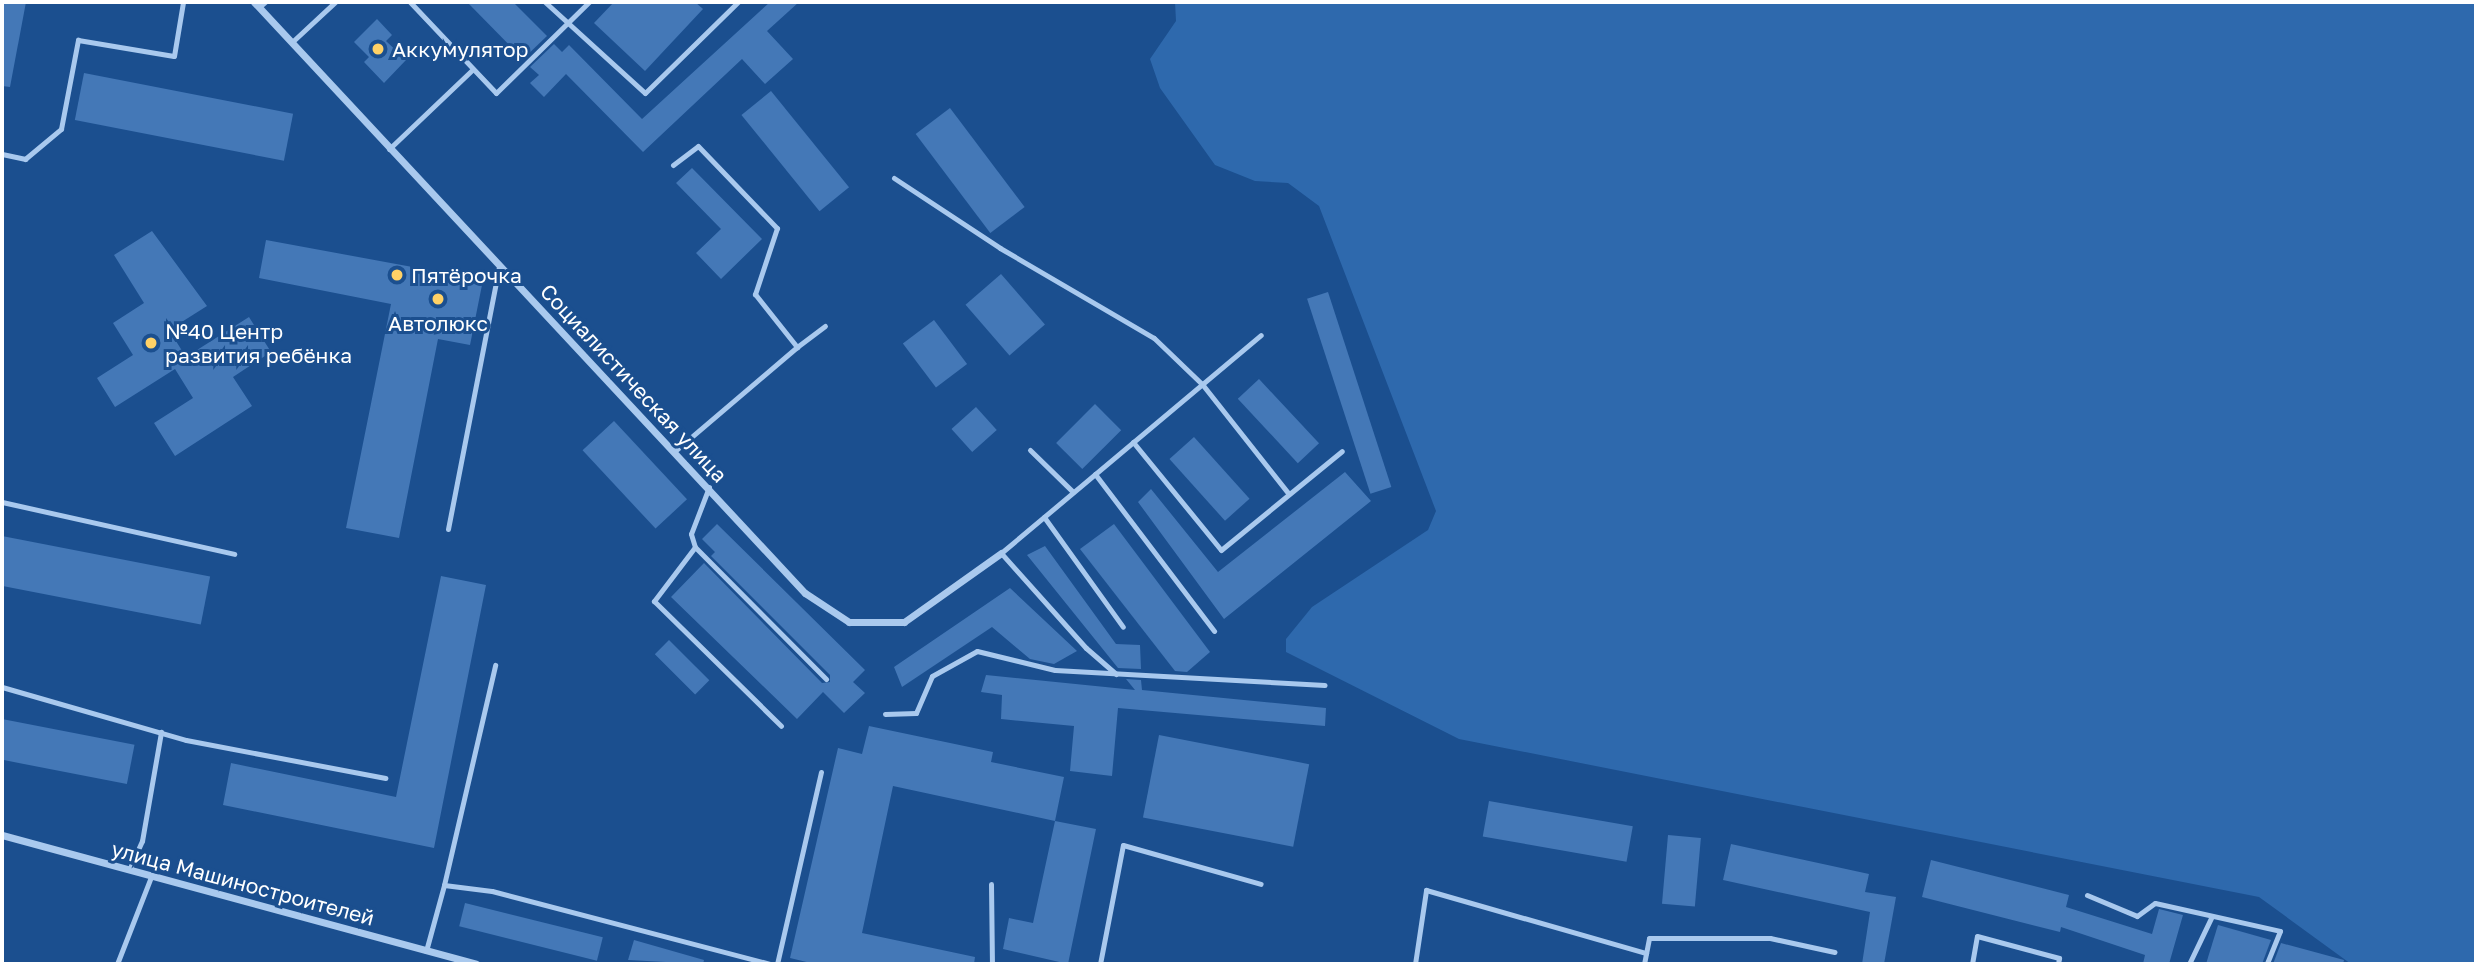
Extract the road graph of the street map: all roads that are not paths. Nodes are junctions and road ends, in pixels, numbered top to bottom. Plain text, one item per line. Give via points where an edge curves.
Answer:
1 (183, 2) edge
2 (335, 2) edge
3 (410, 2) edge
4 (545, 2) edge
5 (589, 2) edge
6 (738, 2) edge
7 (259, 4) edge
8 (567, 24) junction
9 (292, 43) junction
10 (472, 71) junction
11 (389, 149) junction
12 (2, 154) edge
13 (673, 165) dead end
14 (894, 178) dead end
15 (499, 266) junction
16 (825, 326) dead end
17 (1261, 335) dead end
18 (797, 347) junction
19 (1202, 384) junction
20 (1133, 442) junction
21 (676, 450) junction
22 (1030, 450) dead end
23 (1342, 451) dead end
24 (1095, 474) junction
25 (709, 487) junction
26 (1073, 492) junction
27 (1289, 494) junction
28 (2, 502) edge
29 (1044, 517) junction
30 (448, 528) dead end
31 (695, 547) junction
32 (1001, 553) junction
33 (234, 554) dead end
34 (1123, 627) dead end
35 (1214, 631) dead end
36 (495, 666) dead end
37 (1116, 674) junction
38 (826, 678) dead end
39 (1325, 685) dead end
40 (2, 687) edge
41 (885, 715) dead end
42 (782, 726) dead end
43 (161, 732) junction
44 (821, 772) dead end
45 (385, 778) dead end
46 (2, 835) edge
47 (130, 870) junction
48 (151, 877) junction
49 (990, 884) dead end
50 (1261, 884) dead end
51 (443, 885) junction
52 (2087, 895) dead end
53 (2212, 916) junction
54 (426, 950) junction
55 (1834, 952) dead end
56 (1646, 953) junction
57 (455, 962) edge
58 (117, 964) edge
59 (476, 964) edge
60 (771, 964) edge
61 (778, 964) edge
62 (992, 964) edge
63 (1100, 964) edge
64 (1415, 964) edge
65 (1644, 964) edge
66 (1972, 964) edge
67 (2058, 964) edge
68 (2189, 964) edge
69 (2267, 964) edge

1 - 12 lane via 174,56 78,40 61,129 25,159
2 - 9 lane
3 - 10 lane
4 - 8 lane
5 - 8 lane
6 - 8 lane via 645,93
7 - 9 street, Социалистическая улица
8 - 10 lane via 496,93
9 - 11 street, Социалистическая улица
10 - 11 lane
11 - 15 street, Социалистическая улица
13 - 18 lane via 698,146 776,228 755,294
14 - 19 lane via 1000,248 1154,338
15 - 21 street, Социалистическая улица
15 - 30 lane
16 - 18 lane
17 - 19 lane
18 - 21 lane
19 - 20 lane
19 - 27 lane
20 - 24 lane
20 - 27 lane via 1221,550
21 - 25 street, Социалистическая улица
22 - 26 lane
23 - 27 lane
24 - 26 lane
24 - 35 lane
25 - 31 lane via 691,534
25 - 32 street, Социалистическая улица via 804,593 849,622 904,622
26 - 29 lane
28 - 33 lane
29 - 32 lane
29 - 34 lane
31 - 38 lane
31 - 42 lane via 654,601
32 - 37 lane via 1086,648
36 - 51 lane
37 - 39 lane
37 - 41 lane via 1055,670 977,651 932,676 916,713
40 - 43 lane
43 - 45 lane
43 - 47 lane via 142,841
44 - 61 lane
46 - 47 street, улица Машиностроителей
47 - 48 street, улица Машиностроителей
48 - 54 street, улица Машиностроителей
48 - 58 lane
49 - 62 lane
50 - 63 lane via 1123,845
51 - 54 lane
51 - 60 lane via 492,891
52 - 53 lane via 2137,916 2155,903
53 - 68 lane
53 - 69 lane via 2280,930
54 - 57 street, улица Машиностроителей
55 - 56 lane via 1770,938 1649,938
56 - 64 lane via 1426,890
56 - 65 lane
57 - 59 street, улица Машиностроителей
66 - 67 lane via 1977,936 2059,958

